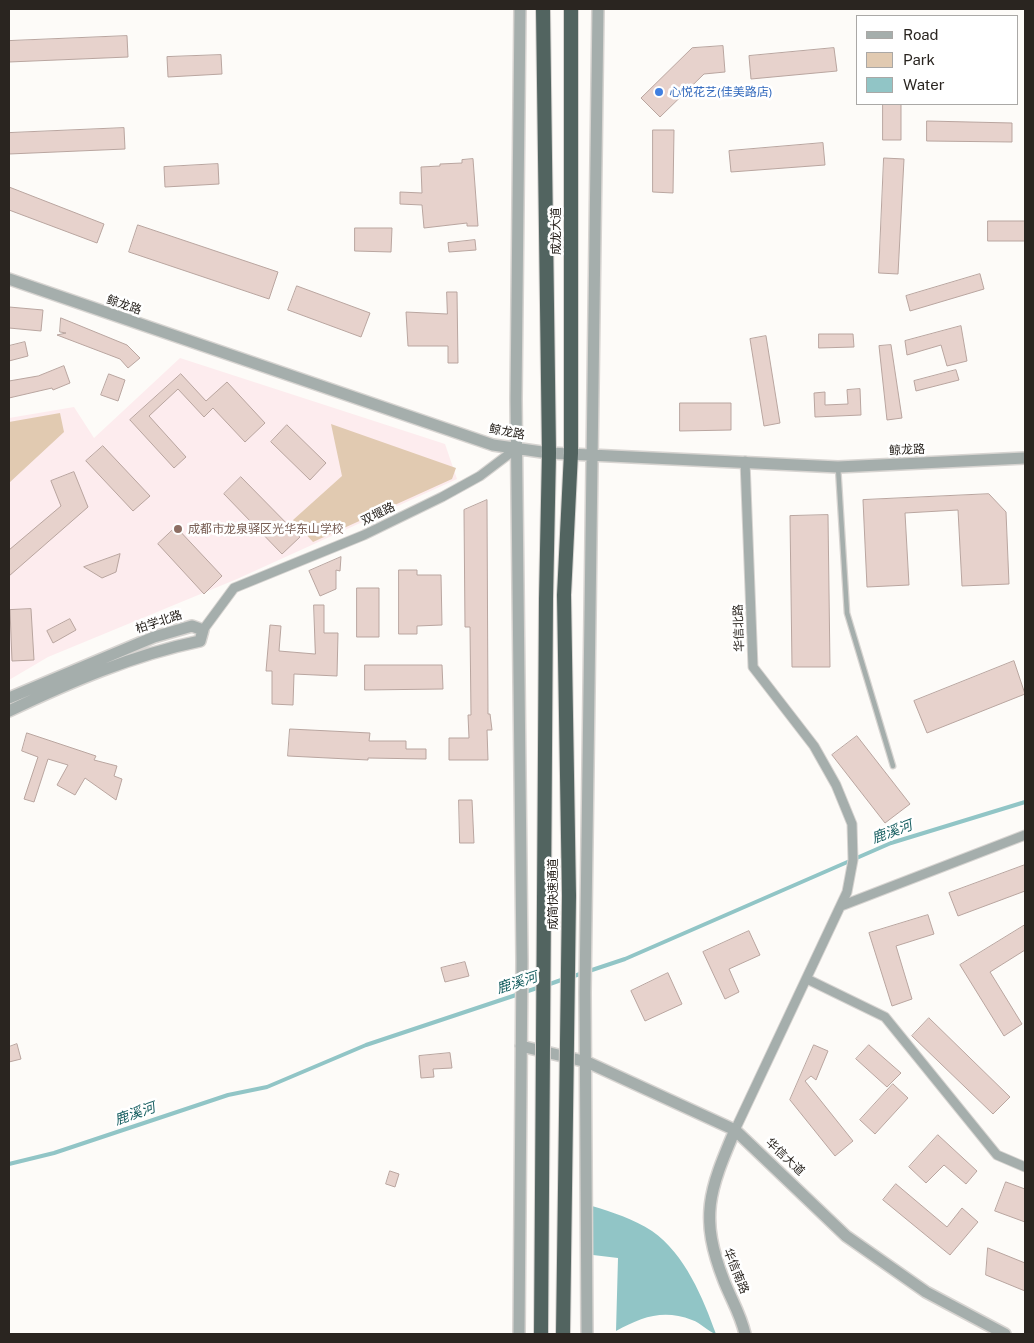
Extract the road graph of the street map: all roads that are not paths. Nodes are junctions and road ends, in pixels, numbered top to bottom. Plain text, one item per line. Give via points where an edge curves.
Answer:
1 (520, 9) edge
2 (543, 9) edge
3 (571, 9) edge
4 (598, 9) edge
5 (9, 279) edge
6 (517, 448) junction
7 (549, 453) junction
8 (571, 453) junction
9 (593, 456) junction
10 (1025, 458) edge
11 (745, 461) junction
12 (838, 467) junction
13 (203, 630) junction
14 (9, 698) edge
15 (9, 711) edge
16 (893, 766) dead end
17 (1025, 834) edge
18 (841, 906) junction
19 (807, 979) junction
20 (521, 1046) junction
21 (587, 1062) junction
22 (735, 1130) junction
23 (1025, 1167) edge
24 (519, 1334) edge
25 (541, 1334) edge
26 (563, 1334) edge
27 (587, 1334) edge
28 (745, 1334) edge
29 (1005, 1334) edge

1 - 6 street
2 - 7 highway, 成龙大道
3 - 8 highway, 成龙大道
4 - 9 street
5 - 6 street, 鲸龙路 via 493,445
6 - 7 street, 鲸龙路
6 - 13 street, 双堰路 via 480,476 364,535 234,588
6 - 20 street
7 - 8 street, 鲸龙路
7 - 25 highway, 成简快速通道, bridge
8 - 9 street, 鲸龙路
8 - 26 highway, 成简快速通道, bridge via 564,595 569,896
9 - 11 street, 鲸龙路
9 - 21 street via 585,992
10 - 12 street, 鲸龙路
11 - 12 street, 鲸龙路
11 - 18 street, 华信北路 via 752,667 814,746 836,785 852,824 852,860 847,892
12 - 16 lane via 847,613
13 - 14 street, 柏学北路 via 192,626 154,636
13 - 15 street via 200,640 169,647 91,674
17 - 18 street
18 - 19 street
19 - 22 street
19 - 23 street via 884,1017 996,1156
20 - 21 street, 华信大道
20 - 24 street
21 - 22 street, 华信大道
21 - 27 street
22 - 28 street, 华信南路 via 715,1176 708,1211 712,1251
22 - 29 street, 华信大道 via 846,1236 926,1292

